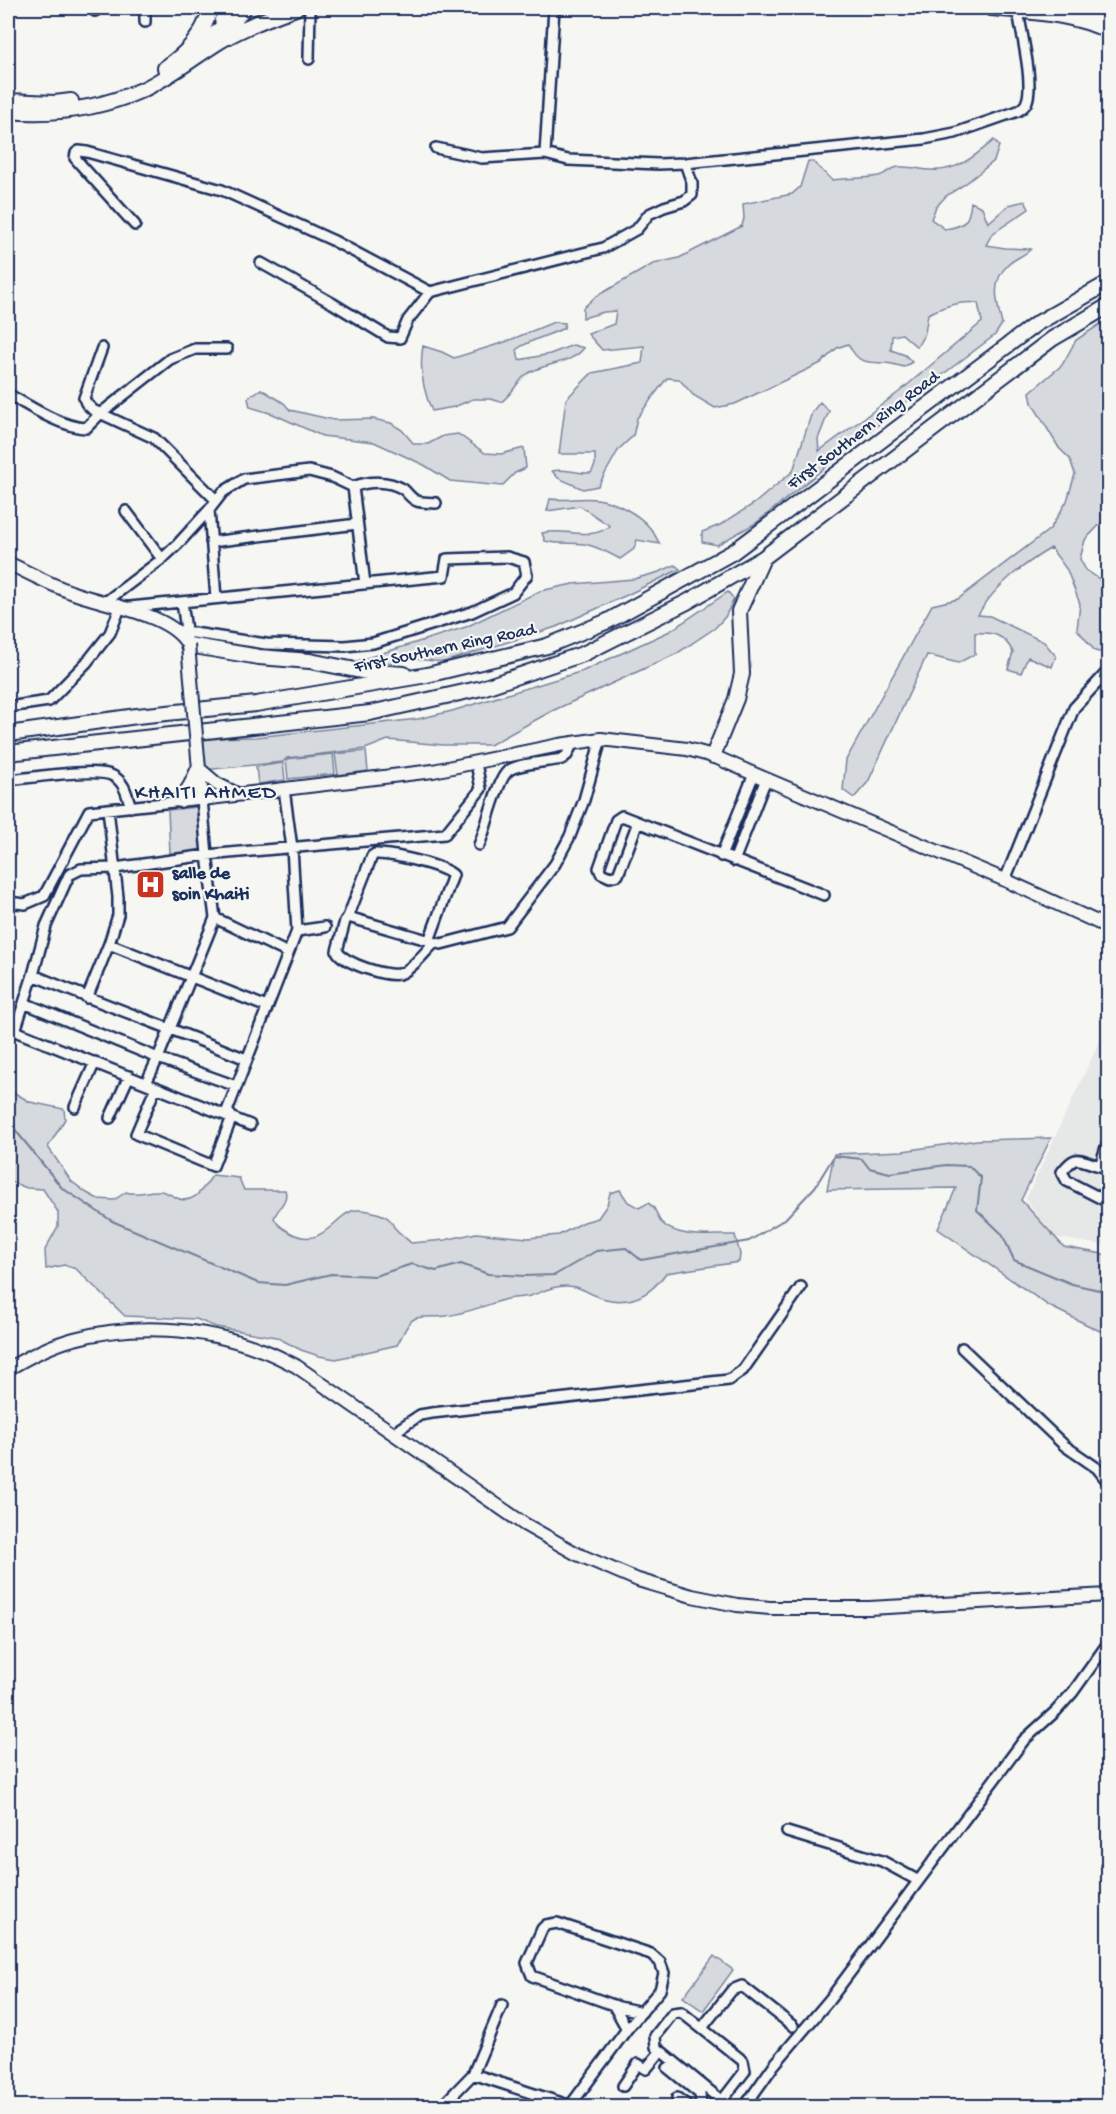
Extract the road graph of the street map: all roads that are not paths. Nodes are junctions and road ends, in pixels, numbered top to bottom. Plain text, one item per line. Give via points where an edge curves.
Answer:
1 (145, 8) edge
2 (296, 8) edge
3 (310, 8) edge
4 (554, 8) edge
5 (991, 8) edge
6 (1059, 8) edge
7 (210, 9) edge
8 (247, 9) edge
9 (1104, 10) edge
10 (1017, 11) junction
11 (229, 20) junction
12 (145, 22) dead end
13 (1108, 31) edge
14 (309, 59) dead end
15 (168, 76) junction
16 (8, 101) edge
17 (8, 111) edge
18 (436, 148) dead end
19 (544, 154) junction
20 (685, 163) junction
21 (135, 225) dead end
22 (261, 263) dead end
23 (1108, 274) edge
24 (1108, 283) edge
25 (430, 292) junction
26 (1108, 306) edge
27 (1052, 314) junction
28 (102, 348) dead end
29 (227, 349) dead end
30 (8, 394) edge
31 (101, 413) junction
32 (353, 487) junction
33 (216, 500) junction
34 (436, 503) dead end
35 (209, 510) junction
36 (126, 511) dead end
37 (357, 524) junction
38 (212, 542) junction
39 (763, 558) junction
40 (162, 559) junction
41 (8, 563) edge
42 (364, 584) junction
43 (718, 584) junction
44 (216, 598) junction
45 (182, 602) junction
46 (743, 602) junction
47 (104, 603) junction
48 (120, 608) junction
49 (183, 636) junction
50 (1108, 671) edge
51 (427, 675) junction
52 (8, 707) edge
53 (8, 734) edge
54 (601, 739) junction
55 (573, 742) junction
56 (8, 753) edge
57 (712, 756) junction
58 (198, 763) junction
59 (476, 763) junction
60 (754, 774) junction
61 (766, 779) junction
62 (8, 780) edge
63 (284, 789) junction
64 (238, 794) junction
65 (202, 799) junction
66 (180, 801) junction
67 (131, 807) junction
68 (108, 809) junction
69 (638, 822) junction
70 (479, 845) dead end
71 (292, 848) junction
72 (207, 855) junction
73 (721, 856) junction
74 (734, 861) junction
75 (115, 868) junction
76 (1005, 880) junction
77 (824, 896) dead end
78 (8, 902) edge
79 (348, 917) junction
80 (215, 918) junction
81 (324, 927) dead end
82 (1108, 927) edge
83 (297, 931) junction
84 (431, 942) junction
85 (109, 944) junction
86 (288, 953) junction
87 (33, 975) junction
88 (190, 976) junction
89 (87, 998) junction
90 (24, 1003) junction
91 (267, 1007) junction
92 (171, 1028) junction
93 (158, 1058) junction
94 (246, 1059) junction
95 (94, 1062) junction
96 (129, 1076) junction
97 (146, 1083) junction
98 (236, 1086) junction
99 (156, 1087) junction
100 (75, 1107) dead end
101 (232, 1117) junction
102 (110, 1118) dead end
103 (250, 1125) dead end
104 (1106, 1147) dead end
105 (1108, 1202) edge
106 (801, 1287) dead end
107 (962, 1348) dead end
108 (8, 1369) edge
109 (393, 1433) junction
110 (1108, 1482) edge
111 (1108, 1595) edge
112 (1108, 1643) edge
113 (787, 1832) dead end
114 (917, 1880) junction
115 (502, 2005) dead end
116 (614, 2006) junction
117 (642, 2012) junction
118 (793, 2026) dead end
119 (702, 2028) junction
120 (627, 2029) junction
121 (661, 2051) junction
122 (668, 2068) dead end
123 (473, 2074) junction
124 (623, 2086) dead end
125 (676, 2098) dead end
126 (720, 2104) edge
127 (441, 2106) edge
128 (570, 2106) edge
129 (688, 2106) edge
130 (701, 2106) edge
131 (745, 2106) edge

1 - 12 street
2 - 15 highway via 237,32
3 - 14 street
4 - 19 street
5 - 10 highway
6 - 9 highway
7 - 11 highway via 218,18
7 - 16 highway via 201,36 167,67 147,78 85,99 55,103
8 - 11 highway
10 - 13 highway via 1074,20
10 - 20 street via 1029,87 1026,104 1018,111 955,133 924,139
11 - 15 highway
15 - 17 highway via 96,106 52,113
18 - 19 street via 482,158
19 - 20 street via 568,160
20 - 25 street via 692,195 649,214 637,229 603,248
21 - 25 street via 75,158 76,153 87,152 222,190 332,240
22 - 25 street via 394,339 400,338 408,320
23 - 27 highway
24 - 27 highway, First Southern Ring Road
26 - 39 highway via 1052,339
27 - 51 highway, First Southern Ring Road via 733,552 608,621 547,646
28 - 31 street via 84,398 86,404
29 - 31 street via 195,349 170,359
30 - 31 street via 75,427 86,428
31 - 33 street via 154,438
32 - 33 street via 309,471 244,479
32 - 34 street via 362,483 393,484 416,501
32 - 37 street
33 - 35 street
35 - 38 street
35 - 40 street
36 - 40 street
37 - 38 street
37 - 42 street
38 - 44 street
39 - 43 highway
39 - 46 highway
40 - 47 street
41 - 47 main road
42 - 44 street
42 - 49 street via 444,576 447,559 507,557 524,562 527,574 513,593 472,612 373,643 266,644
43 - 46 highway via 730,582 737,586
43 - 56 highway via 584,654 482,688 370,713
44 - 45 street
45 - 48 street
45 - 49 street
46 - 57 highway via 738,629 742,674
47 - 48 main road
48 - 49 main road via 155,618
48 - 52 street via 110,633 49,701
49 - 51 highway via 265,658
49 - 58 main road, bridge
50 - 76 street via 1074,708
51 - 53 highway, First Southern Ring Road via 256,704
54 - 55 main road
54 - 57 main road via 675,747
54 - 84 street via 570,836 555,864 507,927 449,942
55 - 59 main road
55 - 70 street via 562,759 512,769 505,775
57 - 60 main road
58 - 64 main road via 217,784
58 - 65 main road
58 - 66 main road
59 - 63 main road
59 - 71 street via 481,789 445,834
60 - 61 main road
60 - 73 street
61 - 74 street
61 - 76 main road
62 - 67 street via 93,772 112,775 123,784
63 - 64 main road
63 - 71 street
64 - 65 main road
65 - 66 street
65 - 72 street
66 - 67 street
67 - 68 street
68 - 75 street
68 - 78 street via 89,811 44,896 25,904
69 - 69 street via 618,817 599,868 601,873 618,875
69 - 73 street
71 - 72 street
71 - 83 street
72 - 75 street
72 - 80 street
73 - 74 street
74 - 77 street
75 - 85 street via 118,915
75 - 87 street via 81,869 69,875 46,926
76 - 82 main road
79 - 84 street
79 - 84 street via 339,955 384,973 402,973
79 - 84 street via 375,854 435,867 453,875
80 - 86 street
80 - 88 street
81 - 83 street
83 - 86 street
85 - 88 street
85 - 89 street
86 - 91 street
87 - 89 street
87 - 90 street
88 - 91 street
88 - 92 street
89 - 92 street
90 - 93 street
90 - 95 street via 15,1030
91 - 94 street
92 - 93 street
92 - 94 street
93 - 97 street
93 - 98 street
94 - 98 street
95 - 96 street
95 - 100 street
96 - 97 street
96 - 102 street
97 - 99 street
98 - 101 street via 227,1111
99 - 101 street
99 - 101 street via 136,1134 213,1166
101 - 103 street
104 - 105 street via 1100,1166 1076,1159 1062,1172 1067,1181
106 - 109 street via 743,1370 729,1380 432,1413 420,1415
107 - 110 street
108 - 109 main road via 74,1339 122,1331 174,1330 259,1348 287,1362
109 - 111 main road via 524,1524 577,1554 638,1580 692,1596 770,1608 869,1608
112 - 114 street via 1073,1692 1024,1740
113 - 114 street via 882,1861
114 - 131 street
115 - 123 street
116 - 117 street
116 - 117 street via 532,1976 527,1963 542,1929 552,1923 563,1924 656,1958 663,1967 663,1984
116 - 120 street
117 - 120 street
118 - 119 street via 742,1986 732,1990
119 - 121 street via 681,2012 673,2013 654,2036
119 - 126 street via 743,2061 745,2071
120 - 128 street
121 - 124 street via 646,2068 638,2064
121 - 126 street
122 - 130 street via 700,2094
123 - 127 street
123 - 128 street
125 - 129 street

